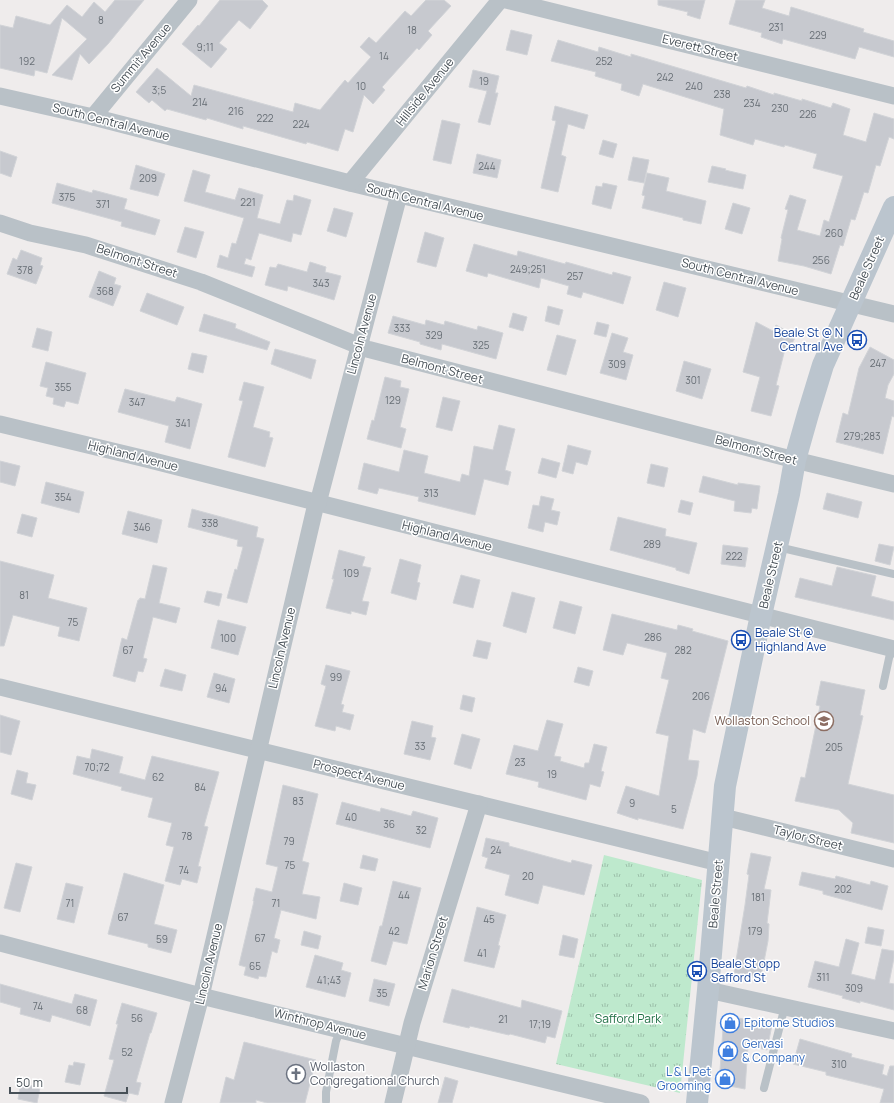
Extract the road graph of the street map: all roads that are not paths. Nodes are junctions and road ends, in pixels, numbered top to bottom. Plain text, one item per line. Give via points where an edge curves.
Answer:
1 (189, 0) edge
2 (500, 0) edge
3 (506, 0) edge
4 (0, 96) edge
5 (894, 96) edge
6 (93, 117) junction
7 (350, 184) junction
8 (399, 195) junction
9 (894, 207) edge
10 (0, 223) edge
11 (851, 304) junction
12 (894, 314) edge
13 (359, 345) junction
14 (0, 424) edge
15 (795, 460) junction
16 (894, 484) edge
17 (318, 503) junction
18 (777, 546) junction
19 (894, 574) edge
20 (761, 615) junction
21 (893, 649) edge
22 (0, 686) edge
23 (883, 686) dead end
24 (258, 750) junction
25 (479, 804) junction
26 (723, 817) junction
27 (894, 860) edge
28 (719, 863) junction
29 (0, 943) edge
30 (708, 990) junction
31 (201, 996) junction
32 (785, 1006) junction
33 (340, 1029) junction
34 (894, 1031) edge
35 (407, 1045) junction
36 (764, 1088) dead end
37 (326, 1101) dead end
38 (173, 1103) edge
39 (393, 1103) edge
40 (641, 1103) edge
41 (697, 1103) edge

1 - 6 street, Summit Avenue
2 - 7 street, Hillside Avenue
3 - 5 street, Everett Street
4 - 6 street, South Central Avenue
6 - 7 street, South Central Avenue
7 - 8 street, South Central Avenue
8 - 11 street, South Central Avenue
8 - 13 street, Lincoln Avenue
9 - 11 main road, Beale Street
10 - 13 street, Belmont Street via 30,233 86,245 201,282
11 - 12 street, South Central Avenue
11 - 15 main road, Beale Street via 823,365
13 - 15 street, Belmont Street
13 - 17 street, Lincoln Avenue
14 - 17 street, Highland Avenue
15 - 16 street, Belmont Street
15 - 18 main road, Beale Street
17 - 20 street, Highland Avenue
17 - 24 street, Lincoln Avenue
18 - 19 lane
18 - 20 main road, Beale Street
20 - 21 street, Highland Avenue
20 - 26 main road, Beale Street via 725,786
21 - 23 lane
22 - 24 street, Prospect Avenue
24 - 25 street, Prospect Avenue
24 - 31 street, Lincoln Avenue
25 - 28 street, Prospect Avenue
25 - 35 street, Marion Street
26 - 27 street, Taylor Street
26 - 28 main road, Beale Street
28 - 30 main road, Beale Street
29 - 31 street, Winthrop Avenue
30 - 32 street
30 - 41 main road, Beale Street
31 - 33 street, Winthrop Avenue
31 - 38 street, Lincoln Avenue
32 - 34 street
32 - 36 lane
33 - 35 street, Winthrop Avenue
33 - 37 lane
35 - 39 street, Marion Street
35 - 40 street, Winthrop Avenue

